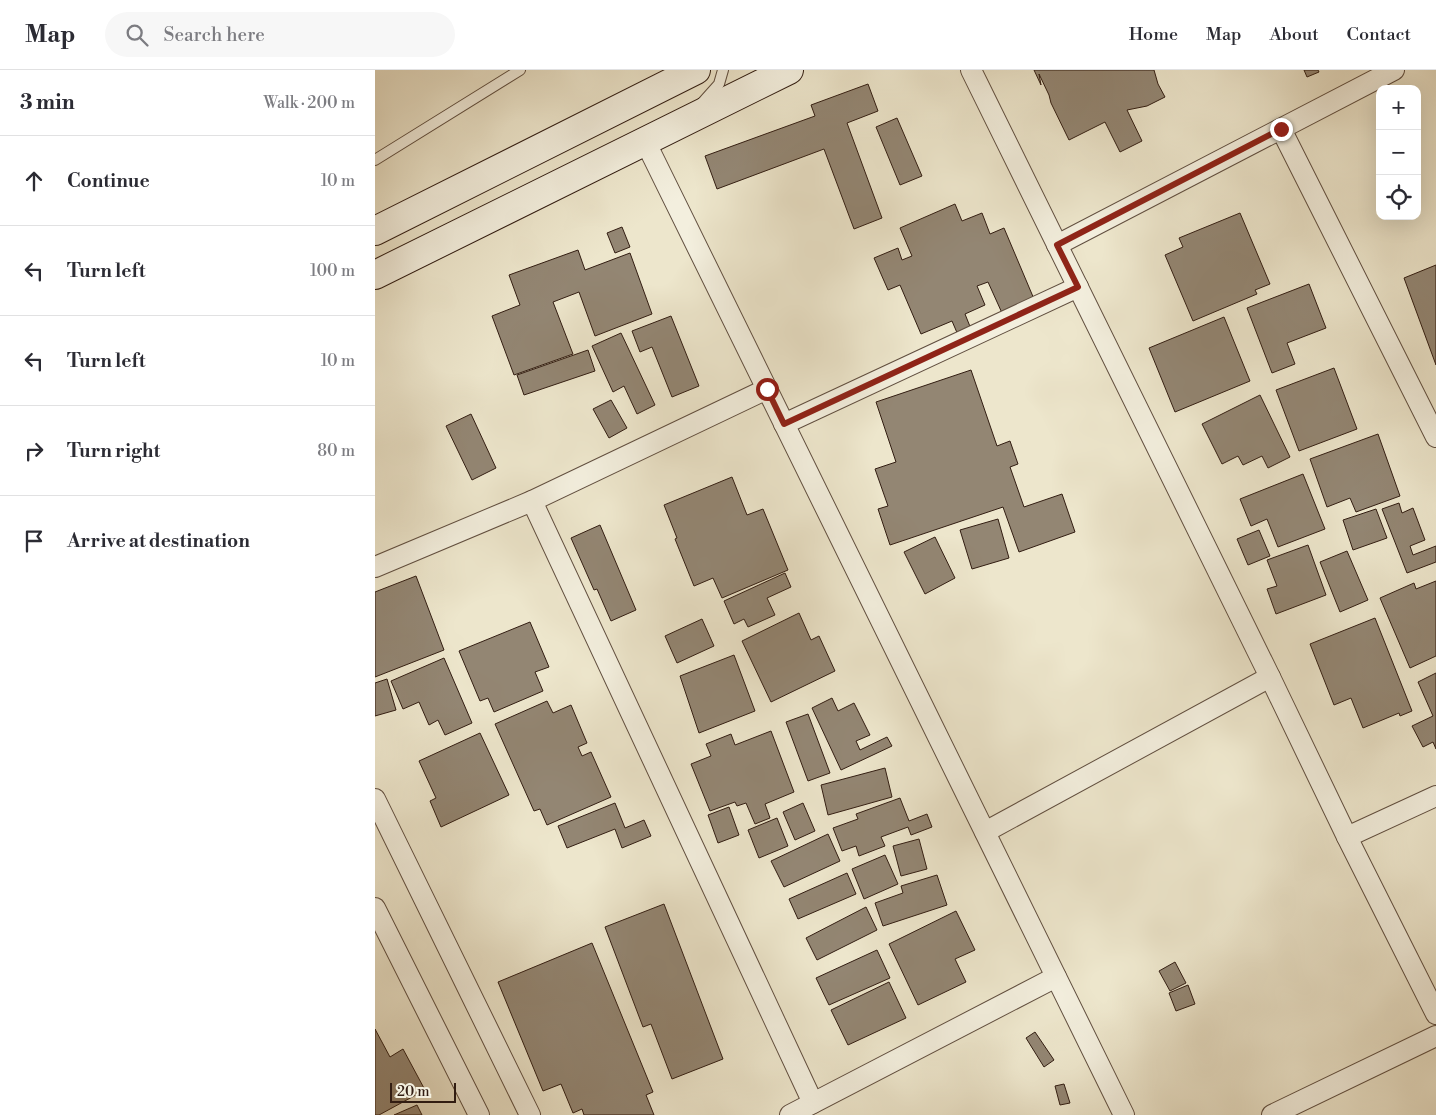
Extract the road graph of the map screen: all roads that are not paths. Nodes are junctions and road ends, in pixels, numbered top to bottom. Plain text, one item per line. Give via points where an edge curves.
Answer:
1 (520, 70) edge
2 (723, 70) edge
3 (789, 70) edge
4 (971, 70) edge
5 (1394, 70) edge
6 (690, 71) edge
7 (687, 120) junction
8 (1281, 129) junction
9 (645, 141) junction
10 (375, 160) edge
11 (375, 231) edge
12 (1057, 245) junction
13 (375, 275) edge
14 (1078, 287) junction
15 (767, 389) junction
16 (784, 424) junction
17 (1436, 437) edge
18 (532, 501) junction
19 (375, 567) edge
20 (1270, 677) junction
21 (1436, 796) edge
22 (375, 799) edge
23 (985, 832) junction
24 (1347, 837) junction
25 (375, 908) edge
26 (1056, 977) junction
27 (1436, 1014) edge
28 (1436, 1036) edge
29 (813, 1103) junction
30 (479, 1115) edge
31 (530, 1115) edge
32 (790, 1115) edge
33 (1124, 1115) edge
34 (1272, 1115) edge

1 - 10 lane
2 - 7 lane via 719,84
3 - 7 street
4 - 12 street
5 - 8 street
6 - 11 street
7 - 9 street
8 - 12 street
8 - 17 street
9 - 13 street
9 - 15 street
12 - 14 street
14 - 16 street
14 - 20 street
15 - 16 street
15 - 18 street
16 - 23 street
18 - 19 street
18 - 29 street
20 - 23 street
20 - 24 street
21 - 24 street
22 - 31 street
23 - 26 street
24 - 27 street
25 - 30 street
26 - 29 street
26 - 33 street
28 - 34 street
29 - 32 street

